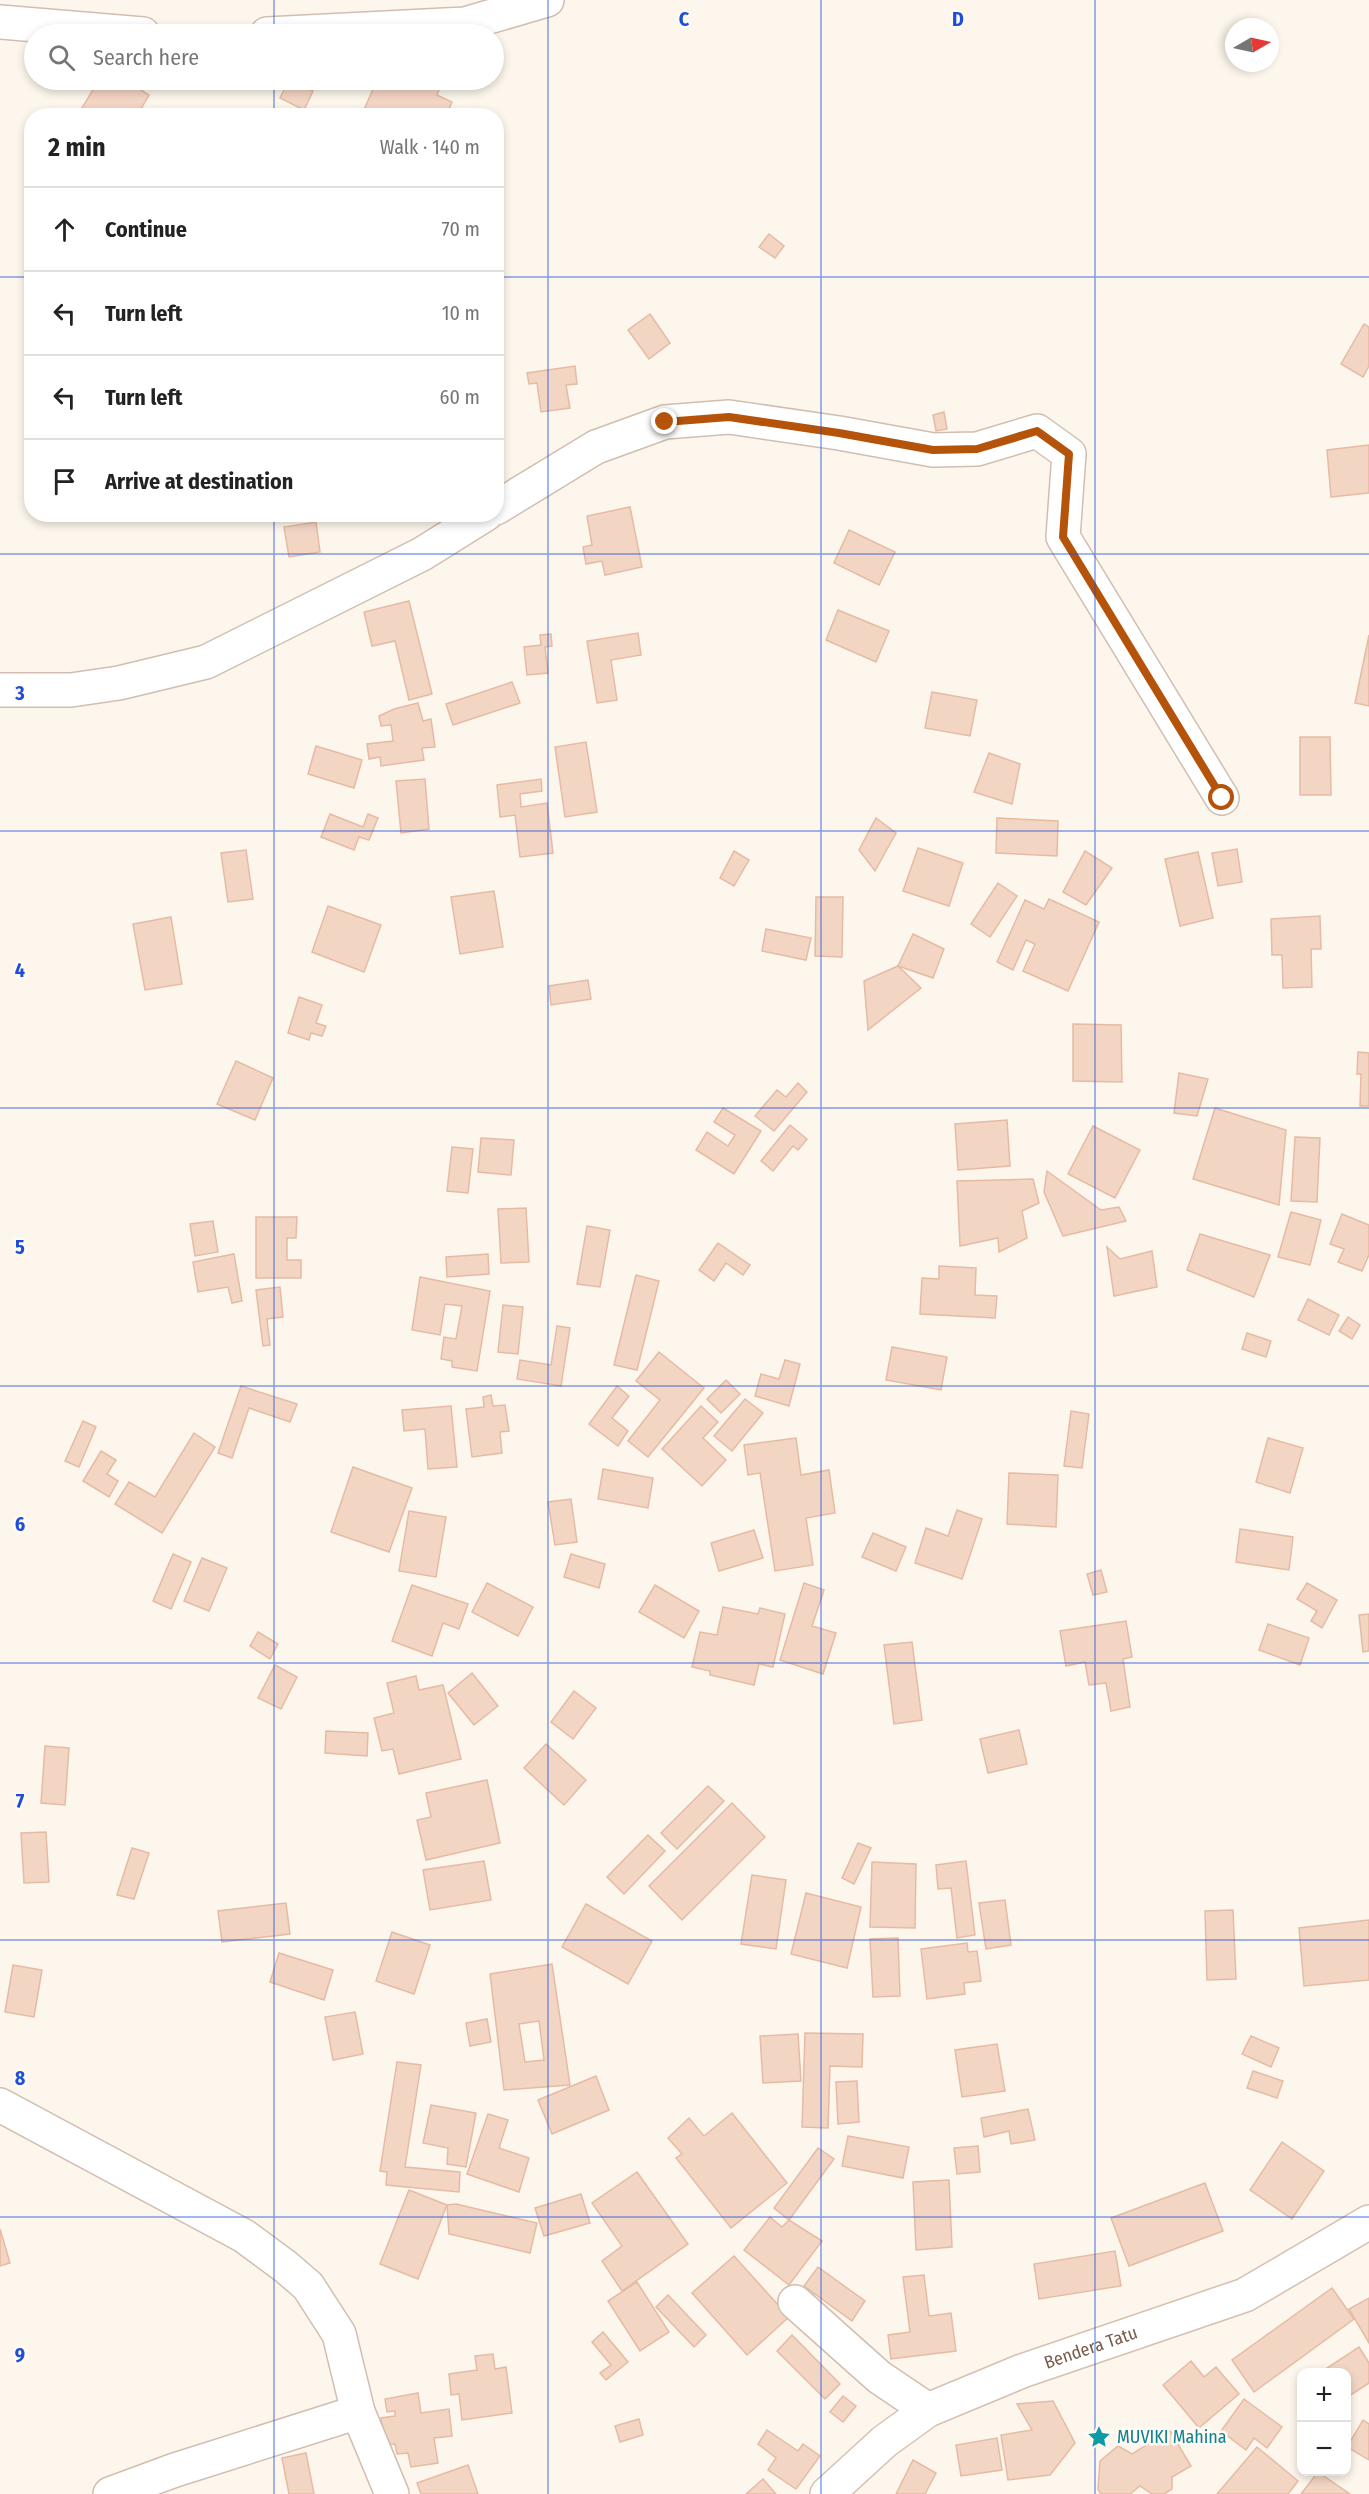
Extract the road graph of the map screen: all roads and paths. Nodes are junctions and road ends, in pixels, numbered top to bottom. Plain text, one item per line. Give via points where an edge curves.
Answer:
1 (547, 0) edge
2 (0, 22) edge
3 (24, 24) edge
4 (465, 24) edge
5 (504, 503) edge
6 (473, 522) edge
7 (0, 690) edge
8 (1222, 798) dead end
9 (0, 2105) edge
10 (1369, 2222) edge
11 (795, 2302) dead end
12 (928, 2410) junction
13 (358, 2412) junction
14 (832, 2492) edge
15 (110, 2494) edge
16 (392, 2494) edge

1 - 4 street
2 - 3 street
5 - 8 street via 596,447 665,422 729,417 933,450 977,449 1037,431 1069,454 1063,537
6 - 7 street via 422,554 206,662 71,690
9 - 13 street via 244,2236 286,2267 308,2286 339,2334
10 - 12 street, Bendera Tatu via 1245,2295 1022,2371
11 - 12 street via 879,2377
12 - 14 street, Bendera Tatu via 885,2441
13 - 15 street
13 - 16 street

